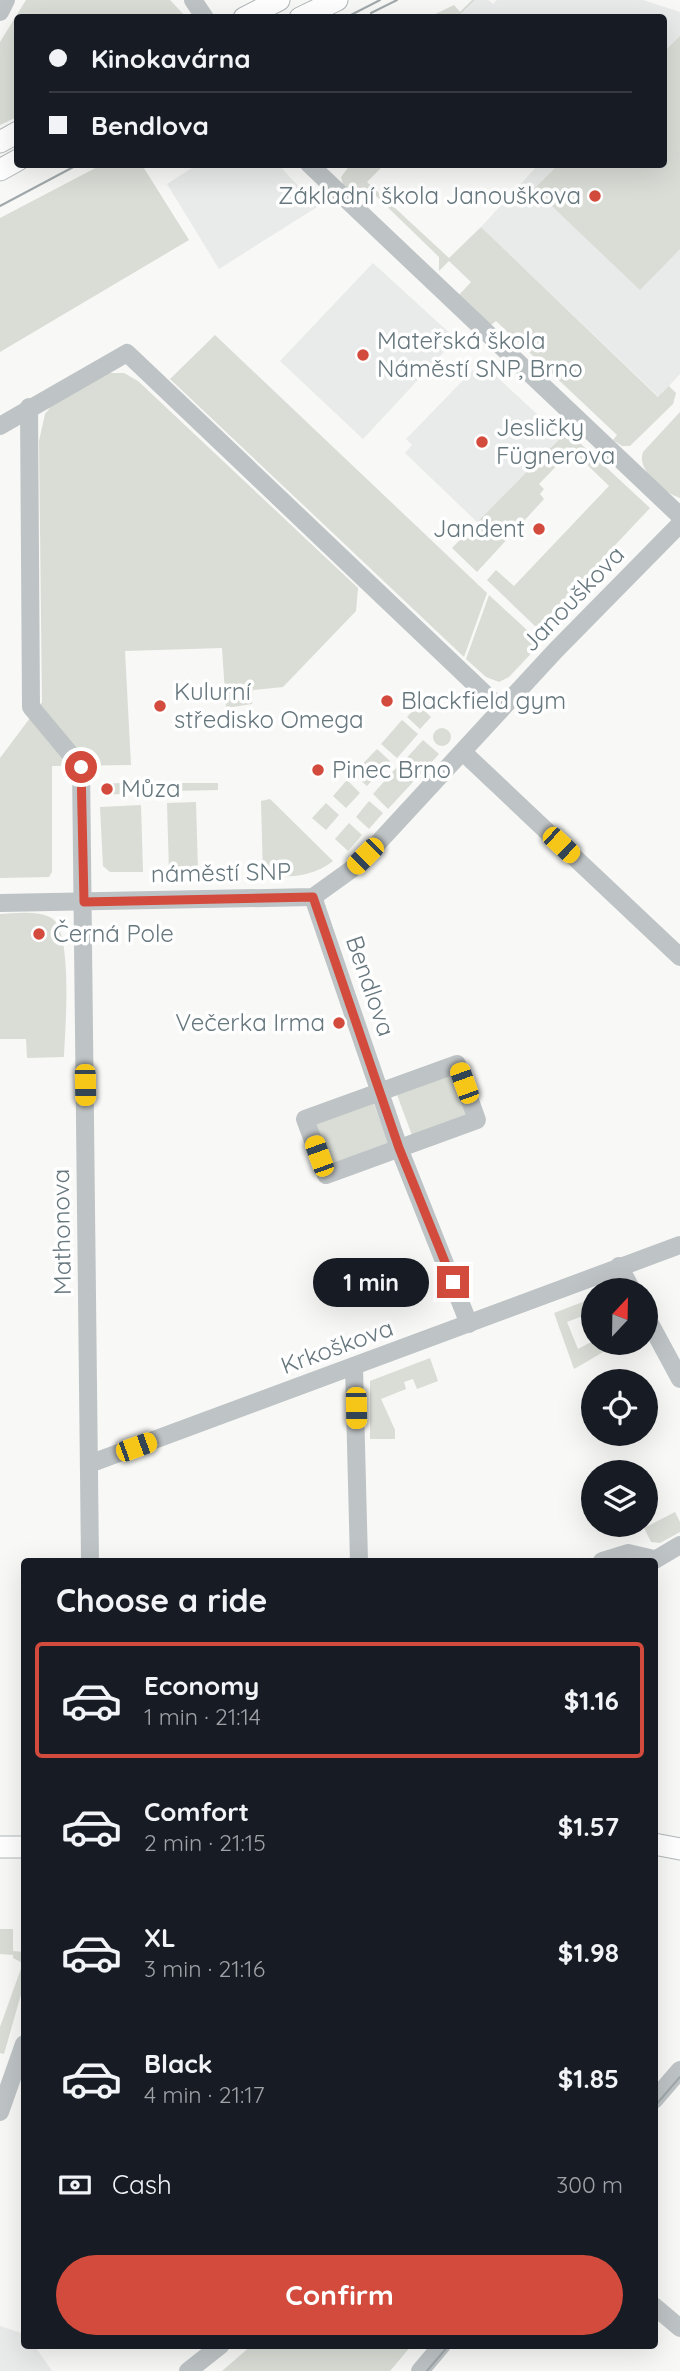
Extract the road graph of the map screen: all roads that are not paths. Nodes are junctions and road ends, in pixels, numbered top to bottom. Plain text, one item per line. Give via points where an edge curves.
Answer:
1 (6, 0) edge
2 (279, 0) edge
3 (337, 0) edge
4 (0, 12) edge
5 (252, 14) edge
6 (308, 14) edge
7 (313, 168) edge
8 (29, 407) junction
9 (0, 426) edge
10 (680, 516) edge
11 (680, 524) edge
12 (501, 709) junction
13 (464, 753) junction
14 (313, 897) junction
15 (84, 902) junction
16 (0, 903) edge
17 (680, 957) edge
18 (380, 1092) junction
19 (399, 1148) junction
20 (680, 1245) edge
21 (619, 1266) junction
22 (626, 1278) edge
23 (469, 1324) junction
24 (658, 1338) edge
25 (354, 1367) junction
26 (680, 1379) edge
27 (89, 1464) junction
28 (680, 1545) edge
29 (90, 1558) edge
30 (359, 1558) edge
31 (612, 1558) edge
32 (646, 1558) edge
33 (657, 1558) edge
34 (658, 1845) edge
35 (0, 1847) edge
36 (21, 1847) edge
37 (680, 1849) edge
38 (21, 2053) edge
39 (680, 2070) edge
40 (658, 2095) edge
41 (0, 2112) edge
42 (658, 2309) edge
43 (680, 2328) edge
44 (216, 2349) edge
45 (439, 2349) edge
46 (189, 2371) edge
47 (420, 2371) edge

1 - 4 street
2 - 5 main road
3 - 6 main road
7 - 10 street
8 - 9 street
8 - 12 street via 127,353
8 - 15 street via 31,707 81,767
11 - 12 street, Janouškova
12 - 13 street, náměstí SNP
13 - 14 street, náměstí SNP via 352,869
13 - 17 street
14 - 15 street, náměstí SNP
14 - 18 street, Bendlova
15 - 16 street, náměstí SNP
15 - 27 street, Mathonova
18 - 19 street, Bendlova
18 - 19 street via 305,1119 326,1174
18 - 19 street via 457,1064 477,1120
19 - 23 street, Bendlova
20 - 21 street, Krkoškova
21 - 22 street
21 - 23 street, Krkoškova
23 - 25 street, Krkoškova
24 - 26 street
25 - 27 street, Krkoškova
25 - 30 street
27 - 29 street, Mathonova
28 - 33 street
31 - 32 street via 628,1553
34 - 37 main road
35 - 36 main road
38 - 41 street
39 - 40 street
42 - 43 street
44 - 46 street
45 - 47 street

